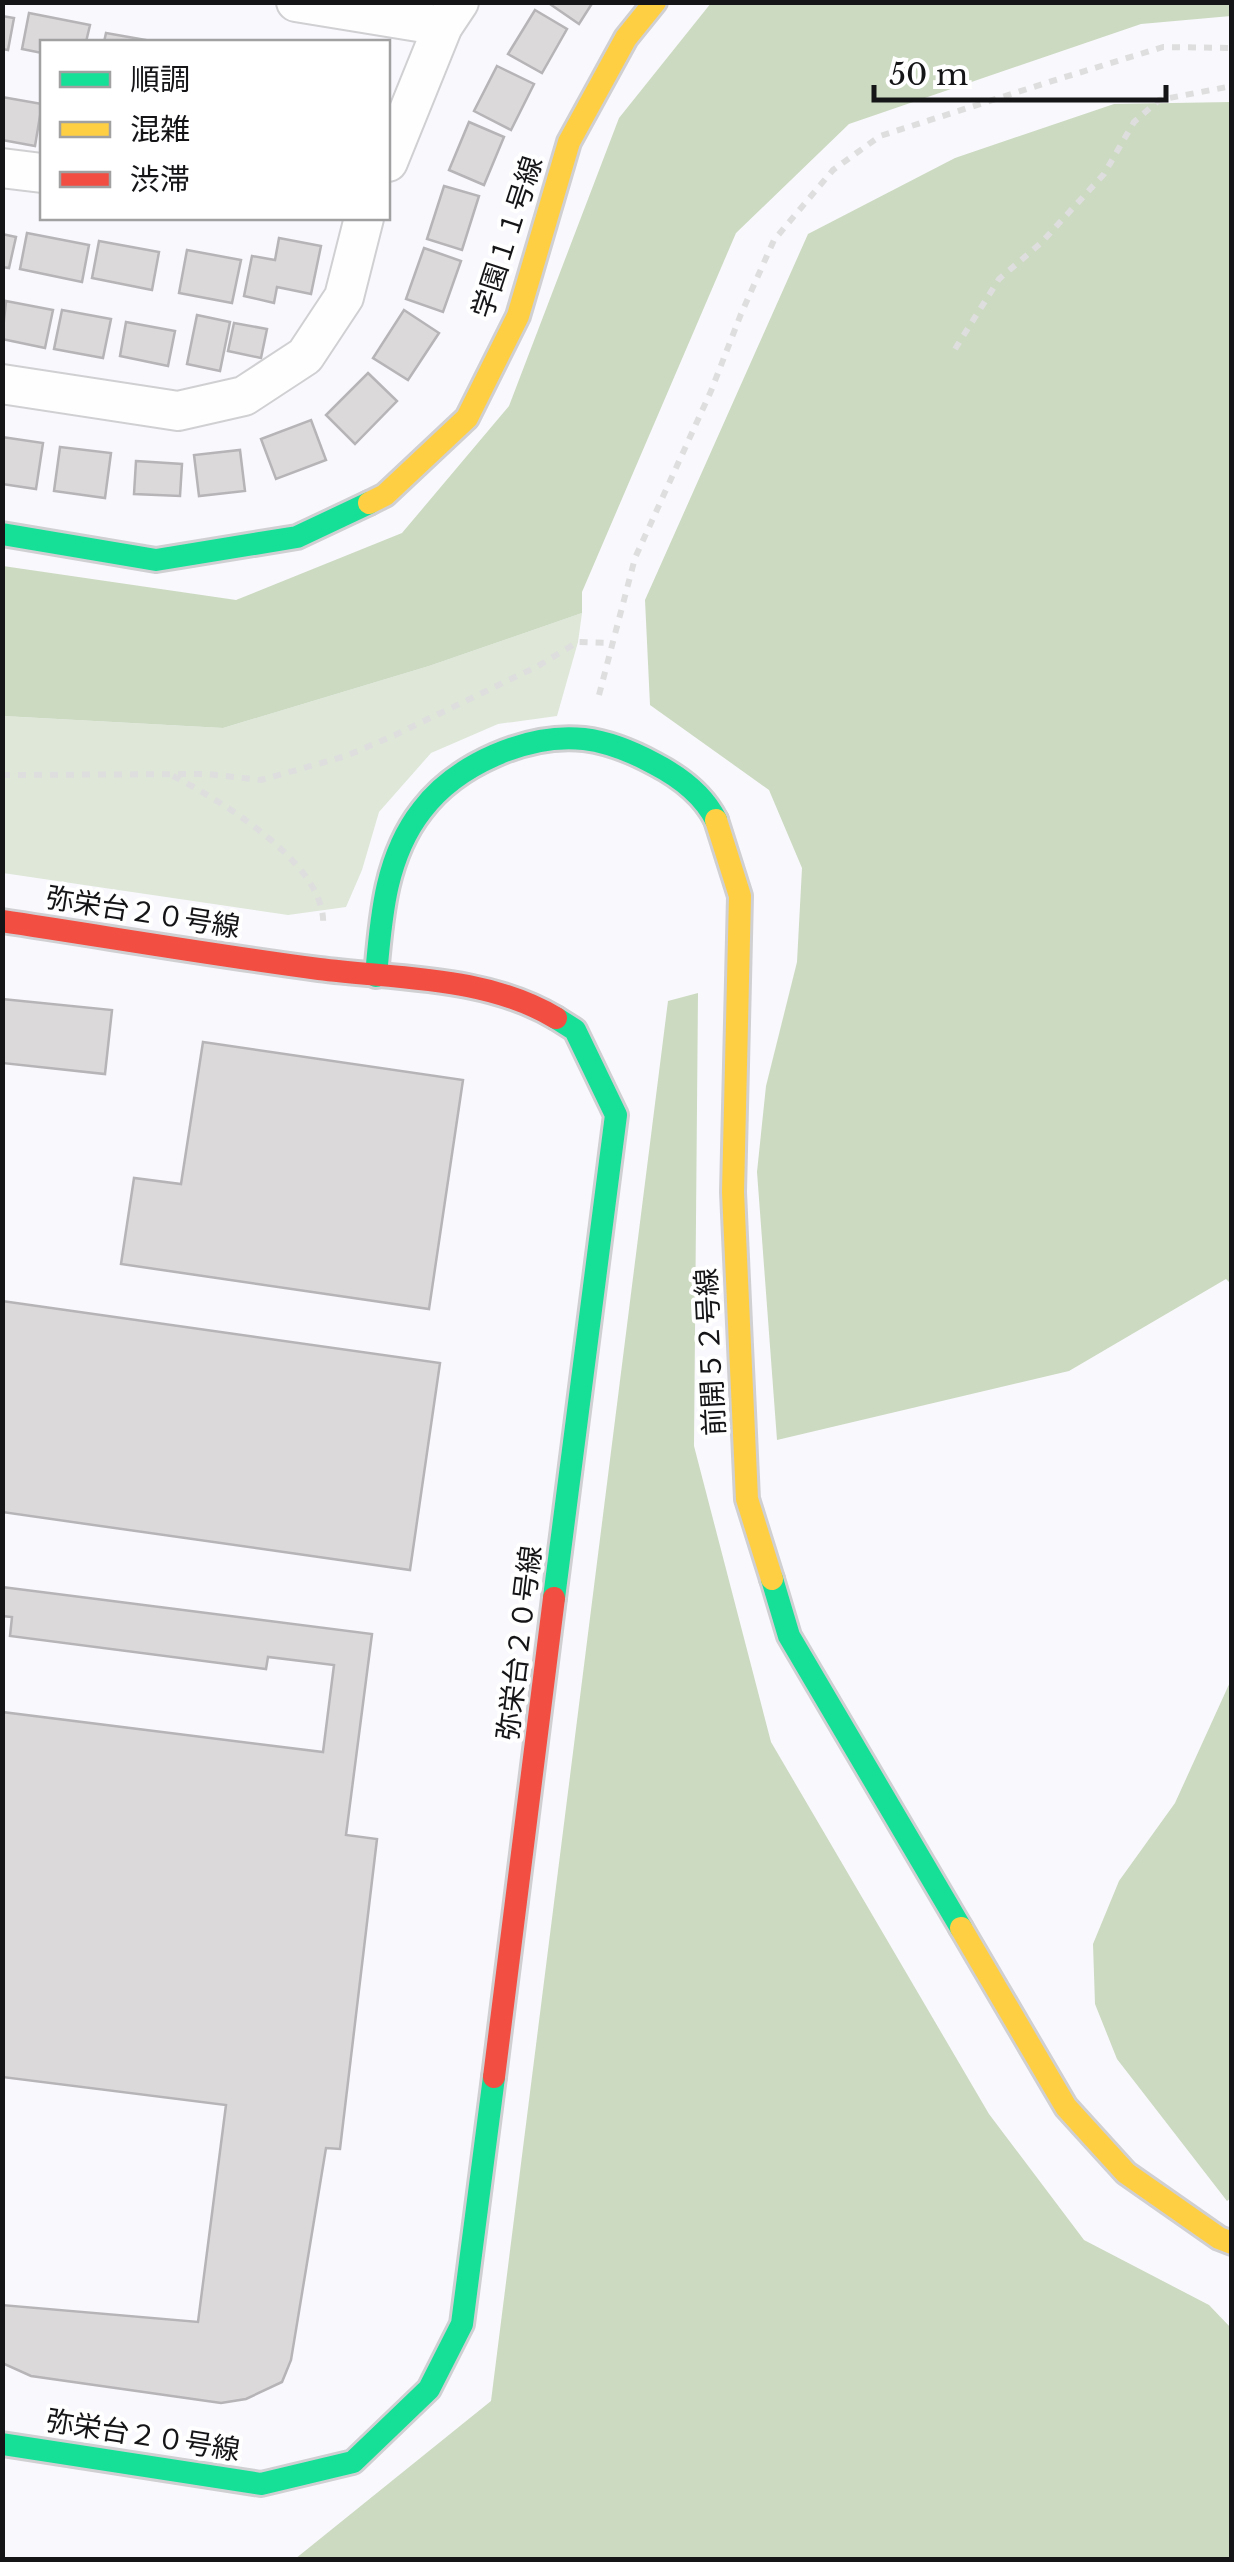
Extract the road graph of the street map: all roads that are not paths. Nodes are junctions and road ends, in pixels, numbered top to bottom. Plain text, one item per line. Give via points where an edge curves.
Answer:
1 (296, 2) edge
2 (655, 2) edge
3 (451, 14) edge
4 (390, 157) edge
5 (2, 168) edge
6 (40, 174) edge
7 (360, 220) edge
8 (2, 384) edge
9 (2, 534) edge
10 (2, 921) edge
11 (376, 976) junction
12 (1232, 2243) edge
13 (2, 2444) edge

1 - 3 street
2 - 9 street, 学園１１号線 via 626,38 569,142 518,316 467,418 385,495 297,537 156,560
3 - 4 street
5 - 6 street
7 - 8 street via 344,297 305,356 244,396 178,412
10 - 11 street, 弥栄台２０号線
11 - 12 street, 前開５２号線 via 391,866 423,808 468,767 525,746 589,739 665,766 706,803 732,859 740,896 733,1192 747,1500 789,1636 1066,2106 1126,2173
11 - 13 street, 弥栄台２０号線 via 526,1000 575,1030 616,1115 462,2324 429,2389 352,2462 260,2484

